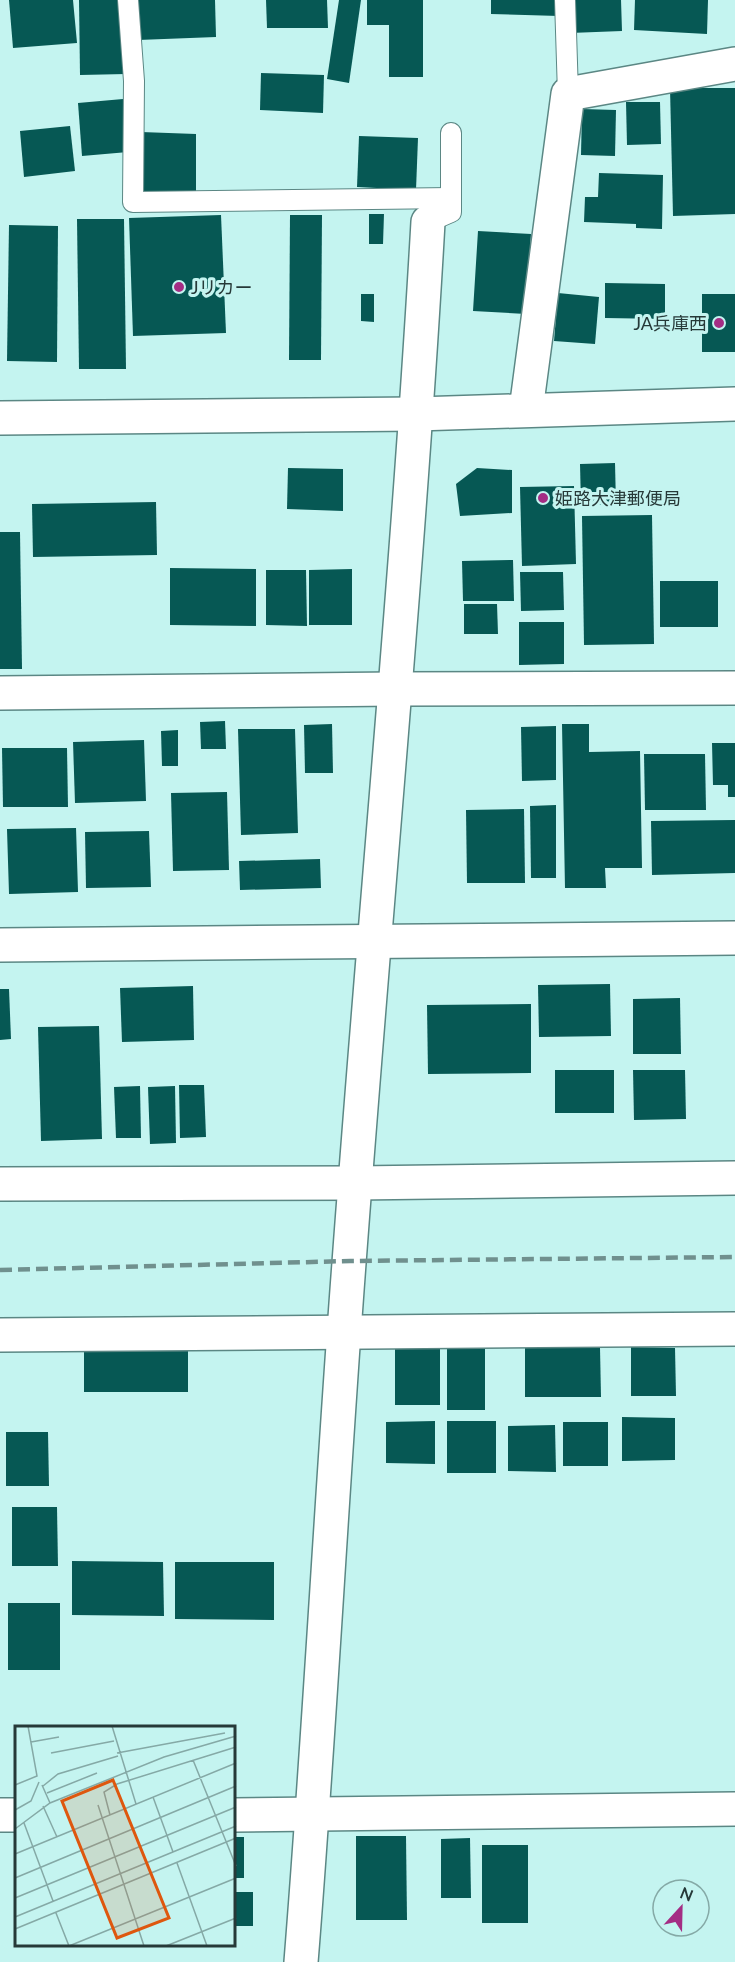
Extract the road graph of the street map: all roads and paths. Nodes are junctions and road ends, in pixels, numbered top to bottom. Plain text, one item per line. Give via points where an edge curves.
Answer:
1 (128, 0) edge
2 (565, 0) edge
3 (735, 64) edge
4 (568, 94) junction
5 (451, 133) dead end
6 (451, 198) junction
7 (428, 222) joint
8 (735, 404) edge
9 (526, 410) junction
10 (417, 414) junction
11 (0, 418) edge
12 (395, 688) junction
13 (735, 688) edge
14 (0, 693) edge
15 (735, 938) edge
16 (375, 940) junction
17 (0, 945) edge
18 (735, 1178) edge
19 (356, 1183) junction
20 (0, 1184) edge
21 (735, 1329) edge
22 (344, 1331) junction
23 (0, 1335) edge
24 (735, 1809) edge
25 (236, 1815) edge
26 (313, 1815) junction
27 (301, 1962) edge

1 - 6 lane via 134,81 133,202
2 - 4 lane
3 - 4 street
4 - 9 street
5 - 6 lane
6 - 7 lane via 451,212
7 - 10 street
8 - 9 street
9 - 10 street
10 - 11 street
10 - 12 street
12 - 13 street
12 - 14 street
12 - 16 street
15 - 16 street
16 - 17 street
16 - 19 street
18 - 19 street
19 - 20 street
19 - 22 street
21 - 22 street
22 - 23 street
22 - 26 street
24 - 26 street
25 - 26 street
26 - 27 street

